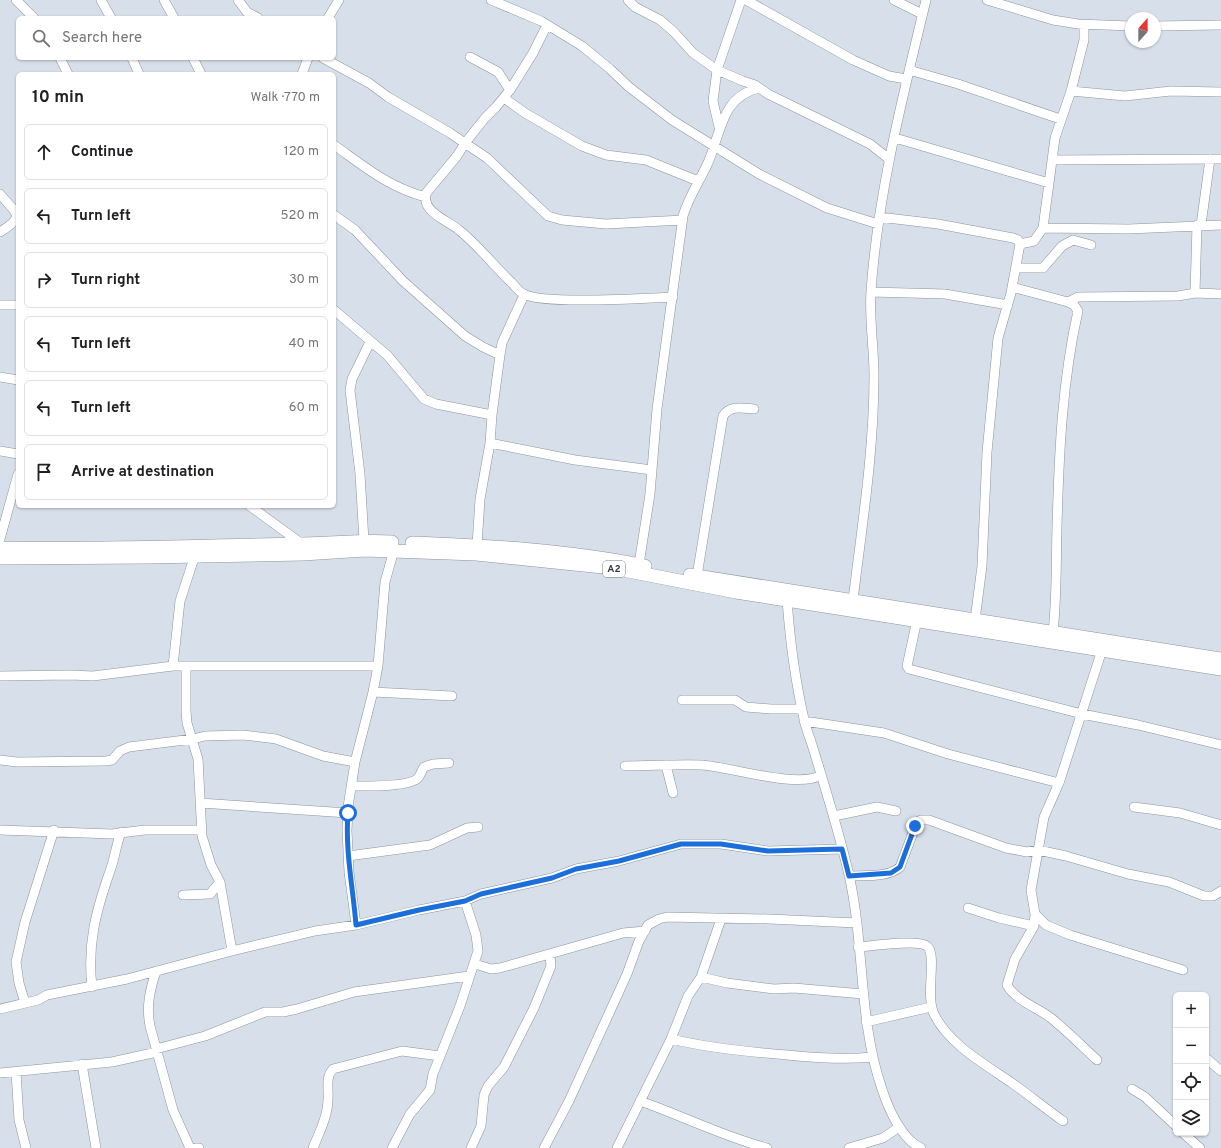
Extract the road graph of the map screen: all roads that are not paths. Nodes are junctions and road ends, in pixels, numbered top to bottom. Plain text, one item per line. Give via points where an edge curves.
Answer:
1 (102, 0) edge
2 (164, 0) edge
3 (238, 0) edge
4 (339, 0) edge
5 (491, 0) edge
6 (628, 0) edge
7 (742, 0) edge
8 (746, 0) edge
9 (894, 0) edge
10 (926, 0) edge
11 (987, 0) edge
12 (22, 2) edge
13 (922, 14) junction
14 (32, 16) edge
15 (110, 16) edge
16 (173, 16) edge
17 (254, 16) edge
18 (329, 16) edge
19 (547, 25) junction
20 (1084, 25) junction
21 (1221, 25) edge
22 (1125, 26) edge
23 (1161, 26) edge
24 (470, 57) dead end
25 (61, 60) edge
26 (133, 60) edge
27 (194, 60) edge
28 (306, 60) edge
29 (326, 60) edge
30 (718, 70) junction
31 (67, 72) edge
32 (138, 72) edge
33 (200, 72) edge
34 (303, 72) edge
35 (908, 74) junction
36 (759, 88) junction
37 (510, 90) junction
38 (1071, 91) junction
39 (1221, 92) edge
40 (504, 98) junction
41 (1060, 119) junction
42 (719, 127) junction
43 (895, 138) junction
44 (464, 144) junction
45 (336, 146) edge
46 (714, 147) junction
47 (889, 159) junction
48 (1210, 159) junction
49 (1221, 159) edge
50 (1052, 160) junction
51 (698, 181) junction
52 (1049, 183) junction
53 (0, 194) edge
54 (425, 197) junction
55 (16, 213) edge
56 (336, 216) edge
57 (682, 220) junction
58 (879, 220) junction
59 (16, 221) edge
60 (1199, 225) junction
61 (1221, 225) edge
62 (1043, 228) junction
63 (0, 232) edge
64 (1020, 244) junction
65 (1091, 245) dead end
66 (1017, 268) junction
67 (1012, 288) junction
68 (871, 292) junction
69 (1195, 293) junction
70 (1221, 294) edge
71 (524, 295) junction
72 (673, 297) junction
73 (1068, 302) junction
74 (0, 304) edge
75 (16, 305) edge
76 (1008, 305) junction
77 (336, 313) edge
78 (370, 342) junction
79 (500, 355) junction
80 (0, 378) edge
81 (16, 380) edge
82 (754, 409) dead end
83 (492, 414) junction
84 (490, 443) junction
85 (0, 451) edge
86 (16, 454) edge
87 (652, 470) junction
88 (16, 481) edge
89 (253, 508) edge
90 (0, 539) edge
91 (364, 541) junction
92 (302, 544) junction
93 (477, 545) junction
94 (0, 548) edge
95 (394, 550) junction
96 (195, 555) junction
97 (0, 558) edge
98 (639, 564) junction
99 (697, 576) junction
100 (787, 600) junction
101 (853, 600) junction
102 (917, 620) junction
103 (974, 620) junction
104 (1053, 632) junction
105 (1102, 650) junction
106 (1221, 659) edge
107 (173, 666) junction
108 (378, 666) junction
109 (186, 667) junction
110 (1221, 669) edge
111 (0, 676) edge
112 (373, 692) junction
113 (452, 696) dead end
114 (682, 700) dead end
115 (802, 709) junction
116 (1082, 714) junction
117 (804, 720) junction
118 (193, 739) junction
119 (1221, 745) edge
120 (0, 760) edge
121 (354, 762) junction
122 (448, 763) dead end
123 (666, 765) junction
124 (625, 766) dead end
125 (821, 776) junction
126 (1059, 783) junction
127 (352, 786) junction
128 (673, 793) dead end
129 (200, 803) junction
130 (1134, 807) dead end
131 (896, 811) dead end
132 (348, 813) junction
133 (834, 816) junction
134 (1221, 825) edge
135 (478, 827) dead end
136 (0, 830) edge
137 (54, 830) junction
138 (201, 830) junction
139 (121, 832) junction
140 (842, 849) junction
141 (1038, 850) junction
142 (348, 856) junction
143 (849, 876) junction
144 (220, 882) junction
145 (1221, 891) edge
146 (183, 895) dead end
147 (465, 901) junction
148 (968, 908) dead end
149 (1035, 914) junction
150 (721, 919) junction
151 (857, 923) junction
152 (356, 925) junction
153 (1034, 926) junction
154 (645, 931) junction
155 (858, 947) junction
156 (232, 950) junction
157 (550, 954) junction
158 (475, 964) junction
159 (1183, 970) dead end
160 (156, 972) junction
161 (469, 976) junction
162 (701, 977) junction
163 (92, 987) junction
164 (863, 994) junction
165 (25, 1003) junction
166 (931, 1007) junction
167 (0, 1009) edge
168 (866, 1022) junction
169 (671, 1038) junction
170 (157, 1050) junction
171 (440, 1056) junction
172 (873, 1057) junction
173 (1097, 1060) dead end
174 (1209, 1061) edge
175 (82, 1064) junction
176 (1221, 1071) edge
177 (16, 1072) junction
178 (0, 1073) edge
179 (1132, 1089) dead end
180 (640, 1101) junction
181 (1063, 1121) dead end
182 (1173, 1123) edge
183 (899, 1127) junction
184 (1186, 1136) edge
185 (26, 1148) edge
186 (96, 1148) edge
187 (190, 1148) edge
188 (313, 1148) edge
189 (392, 1148) edge
190 (471, 1148) edge
191 (544, 1148) edge
192 (617, 1148) edge
193 (766, 1148) edge
194 (849, 1148) edge
195 (921, 1148) edge
196 (1200, 1148) edge

1 - 15 street
2 - 16 street
3 - 17 street via 247,12
4 - 18 street
5 - 19 street
6 - 30 street via 635,8 660,20 693,53
7 - 30 street
8 - 35 street via 853,60 889,76
9 - 13 street
10 - 13 street
11 - 20 street via 1053,20
12 - 14 street
13 - 35 street
19 - 37 street
19 - 46 street via 582,46 629,87 690,133
20 - 22 street
20 - 38 street via 1084,40
21 - 23 street
24 - 37 street via 498,72
25 - 31 street
26 - 32 street
27 - 33 street
28 - 34 street
29 - 44 street via 369,83 388,97 446,130
30 - 36 street
30 - 42 street via 713,100
35 - 41 street via 958,84
35 - 43 street
36 - 42 street via 737,97
36 - 47 street via 870,144
37 - 40 street
38 - 39 street via 1125,96 1171,91
38 - 41 street
40 - 44 street
40 - 51 street via 582,146 606,155 646,160
41 - 50 street
42 - 46 street via 719,136
43 - 47 street
43 - 52 street
44 - 54 street
44 - 57 street via 487,158 540,210 554,218 606,224
45 - 54 street via 390,184
46 - 51 street
46 - 58 street via 759,174 827,208
47 - 58 street
48 - 49 street
48 - 50 street
48 - 60 street
50 - 52 street
51 - 57 street
52 - 62 street
53 - 55 street
54 - 71 street via 431,211 458,229
56 - 79 street via 355,230 403,281 465,336
57 - 72 street
58 - 64 street via 908,219 1013,238
58 - 68 street
59 - 63 street
60 - 61 street
60 - 62 street via 1129,229
60 - 69 street
62 - 64 street via 1034,241
64 - 66 street
65 - 66 street via 1073,240 1062,246 1043,268
66 - 67 street
67 - 73 street
67 - 76 street
68 - 76 street via 945,294
68 - 101 street via 870,328 874,375 871,454
69 - 70 street
69 - 73 street via 1178,296 1078,297
71 - 72 street via 570,300
71 - 79 street via 502,343
72 - 87 street via 657,408
73 - 104 street via 1074,305 1078,312 1066,369 1063,406
74 - 75 street
76 - 103 street via 999,332 995,360 987,452 982,566
77 - 78 street
78 - 83 street via 394,362 427,401
78 - 91 street via 352,379 350,390 360,474
79 - 83 street
80 - 81 street
82 - 99 street via 732,408 723,416
83 - 84 street
84 - 87 street via 575,460
84 - 93 street via 480,499
85 - 86 street
87 - 98 street
88 - 90 street
89 - 92 street
91 - 92 highway, A2
91 - 93 highway, A2
92 - 94 highway, A2
93 - 98 highway, A2 via 615,559
95 - 96 highway, A2
95 - 100 highway, A2 via 476,554 613,568
95 - 108 street via 385,582
96 - 97 highway, A2
96 - 107 street via 180,601
98 - 99 highway, A2
99 - 101 highway, A2
100 - 102 highway, A2
100 - 115 street via 793,663
101 - 103 highway, A2
102 - 105 highway, A2
102 - 116 street via 907,668
103 - 104 highway, A2
104 - 106 highway, A2
105 - 110 highway, A2
105 - 116 street
107 - 109 street
107 - 111 street via 93,676
108 - 109 street
108 - 112 street
109 - 118 street via 187,722
112 - 113 street
112 - 121 street
114 - 115 street via 735,700 746,707
115 - 117 street
116 - 119 street
116 - 126 street
117 - 125 street
117 - 126 street via 884,733 948,754
118 - 120 street via 129,747 120,751 112,760 106,761
118 - 121 street via 222,735 264,737 287,741 323,756
118 - 129 street via 198,759
121 - 127 street
122 - 127 street via 424,767 418,778 410,782
123 - 124 street
123 - 125 street via 704,766 799,779
123 - 128 street
125 - 133 street
126 - 141 street via 1044,817
127 - 132 street
129 - 132 street
129 - 138 street
130 - 134 street via 1180,813
131 - 133 street via 877,807
132 - 142 street
133 - 140 street
135 - 142 street via 467,828 430,845
136 - 137 street
137 - 139 street via 112,834
137 - 165 street via 25,922 16,962
138 - 139 street
138 - 144 street via 204,846
139 - 163 street via 92,931
140 - 143 street
140 - 147 street via 768,851 721,844 681,844 481,894
141 - 143 street via 1027,852 1006,848 948,826 921,820 915,826 900,867 896,871
141 - 145 street via 1169,882 1204,896 1213,896
141 - 149 street via 1031,890
142 - 152 street
143 - 151 street
144 - 146 street via 210,894
144 - 156 street
147 - 152 street
147 - 158 street via 478,942
148 - 153 street
149 - 153 street
149 - 159 street via 1040,921 1056,930
150 - 151 street
150 - 154 street via 667,917 652,923
150 - 162 street
151 - 155 street
152 - 156 street via 314,931
153 - 173 street via 1015,959 1007,985 1020,998 1065,1030
154 - 157 street via 623,933
154 - 191 street via 569,1101
155 - 164 street
155 - 166 street via 906,943 924,944 928,947 932,955 929,986
156 - 160 street
157 - 158 street via 491,969
157 - 190 street via 551,966 534,1008 504,1067 484,1095 481,1126
158 - 161 street
160 - 163 street
160 - 170 street via 149,996 148,1012
161 - 170 street via 354,992 296,1010 265,1012 205,1036
161 - 171 street
162 - 164 street via 774,989 794,988
162 - 169 street via 688,996
163 - 165 street via 47,995
164 - 168 street
165 - 167 street
166 - 168 street
166 - 181 street via 945,1031 970,1055
168 - 172 street
169 - 172 street via 703,1046 813,1058 839,1060
169 - 180 street
170 - 175 street via 135,1058
170 - 187 street via 173,1110
171 - 188 street via 402,1051 333,1069 327,1082 328,1100 324,1120
171 - 189 street via 430,1090 410,1114
172 - 183 street via 882,1090
174 - 176 street
175 - 177 street
175 - 186 street
177 - 178 street
177 - 185 street via 19,1120
179 - 182 street via 1145,1097
180 - 192 street
180 - 193 street via 746,1143
183 - 194 street via 883,1138
183 - 195 street via 916,1146
184 - 196 street

